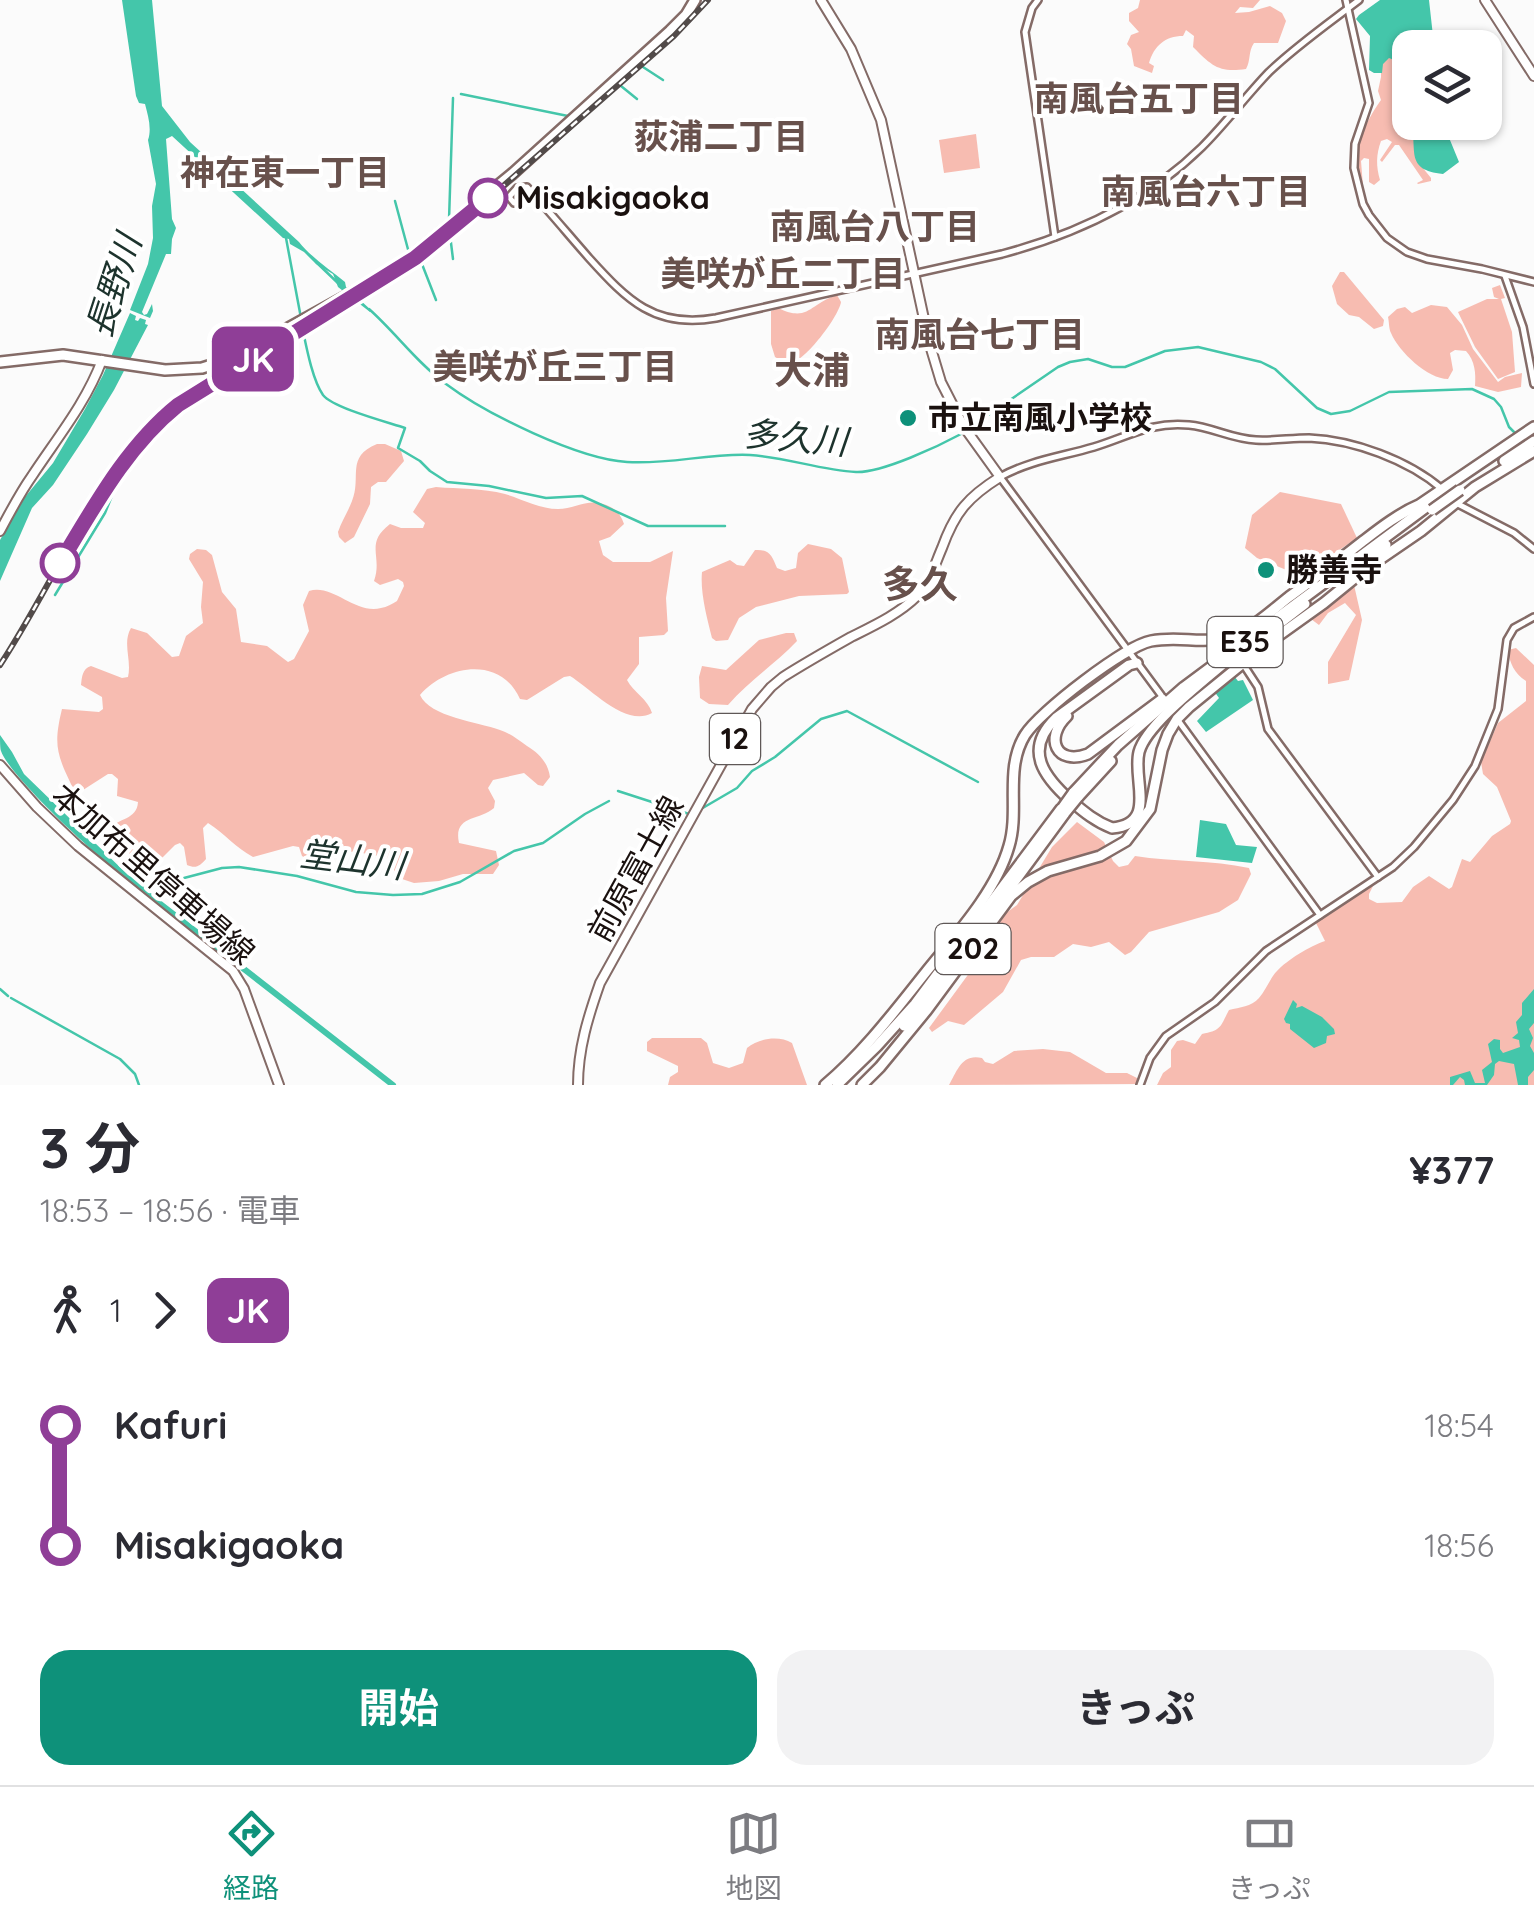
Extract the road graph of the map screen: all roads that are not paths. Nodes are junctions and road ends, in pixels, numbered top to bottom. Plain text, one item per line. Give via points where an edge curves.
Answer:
1 (694, 0) edge
2 (821, 0) edge
3 (1038, 0) edge
4 (1346, 0) edge
5 (1359, 0) edge
6 (1485, 0) edge
7 (1348, 8) junction
8 (1534, 76) edge
9 (535, 196) junction
10 (1055, 238) junction
11 (914, 274) junction
12 (1505, 276) junction
13 (1534, 282) edge
14 (104, 360) junction
15 (0, 362) edge
16 (1534, 384) edge
17 (1534, 434) edge
18 (1531, 452) edge
19 (1000, 477) junction
20 (1452, 489) junction
21 (1456, 503) junction
22 (0, 531) edge
23 (1534, 549) edge
24 (1534, 617) edge
25 (1247, 643) junction
26 (1128, 651) junction
27 (1236, 653) junction
28 (1137, 663) junction
29 (1243, 664) junction
30 (1184, 686) junction
31 (1160, 696) dead end
32 (1177, 719) junction
33 (0, 765) edge
34 (1076, 795) junction
35 (1378, 877) junction
36 (1320, 915) junction
37 (879, 1048) junction
38 (279, 1085) edge
39 (578, 1085) edge
40 (825, 1085) edge
41 (838, 1085) edge
42 (846, 1085) edge
43 (862, 1085) edge
44 (1140, 1085) edge

1 - 14 highway via 670,31 512,174 381,277 212,366 164,370
2 - 11 main road via 881,120
3 - 10 street via 1025,32
4 - 7 street
5 - 7 street
6 - 8 main road
7 - 10 street via 1271,70 1168,176 1116,212
7 - 12 street via 1369,103 1354,168 1369,215 1407,252
9 - 9 street via 514,203 509,197 523,186
9 - 11 street via 627,298 670,318 701,320
10 - 11 street
11 - 19 main road via 941,382
12 - 13 street
12 - 16 street
14 - 15 highway via 54,355
14 - 22 main road
17 - 20 highway, E35
17 - 20 highway, 202 via 1516,439
18 - 21 highway, 202
19 - 20 street via 1130,432 1191,425 1237,438 1348,444
19 - 26 street
19 - 39 main road, 前原富士線 / 12 via 960,510 914,598 783,677 752,710 600,984 584,1029
20 - 25 highway, E35, bridge
20 - 26 highway, 202 via 1375,532 1246,629 1214,642 1148,641
21 - 23 street
21 - 29 highway, 202
24 - 35 street via 1507,640 1498,709 1465,784 1403,859
25 - 27 highway, E35
25 - 30 highway, E35
26 - 28 street
26 - 40 highway, 202 via 1026,733 1016,758 1012,830 1001,868 893,1014
27 - 28 highway via 1144,740 1138,812 1112,828 1051,783 1040,748 1056,718
27 - 34 highway, E35
28 - 30 highway via 1061,721 1054,741 1060,752 1088,754
28 - 31 street
29 - 32 highway, 202
29 - 35 street via 1264,702 1268,729
30 - 34 highway, E35 via 1118,745
32 - 36 street
32 - 43 highway, 202 via 1162,750 1150,809 1130,837 1100,856 1048,871 1011,896
33 - 38 main road, 本加布里停車場線 via 78,846 233,971
34 - 37 highway, E35, bridge
35 - 36 street
36 - 44 street via 1266,951 1215,1002 1166,1036
37 - 41 highway, E35
37 - 42 highway, E35

